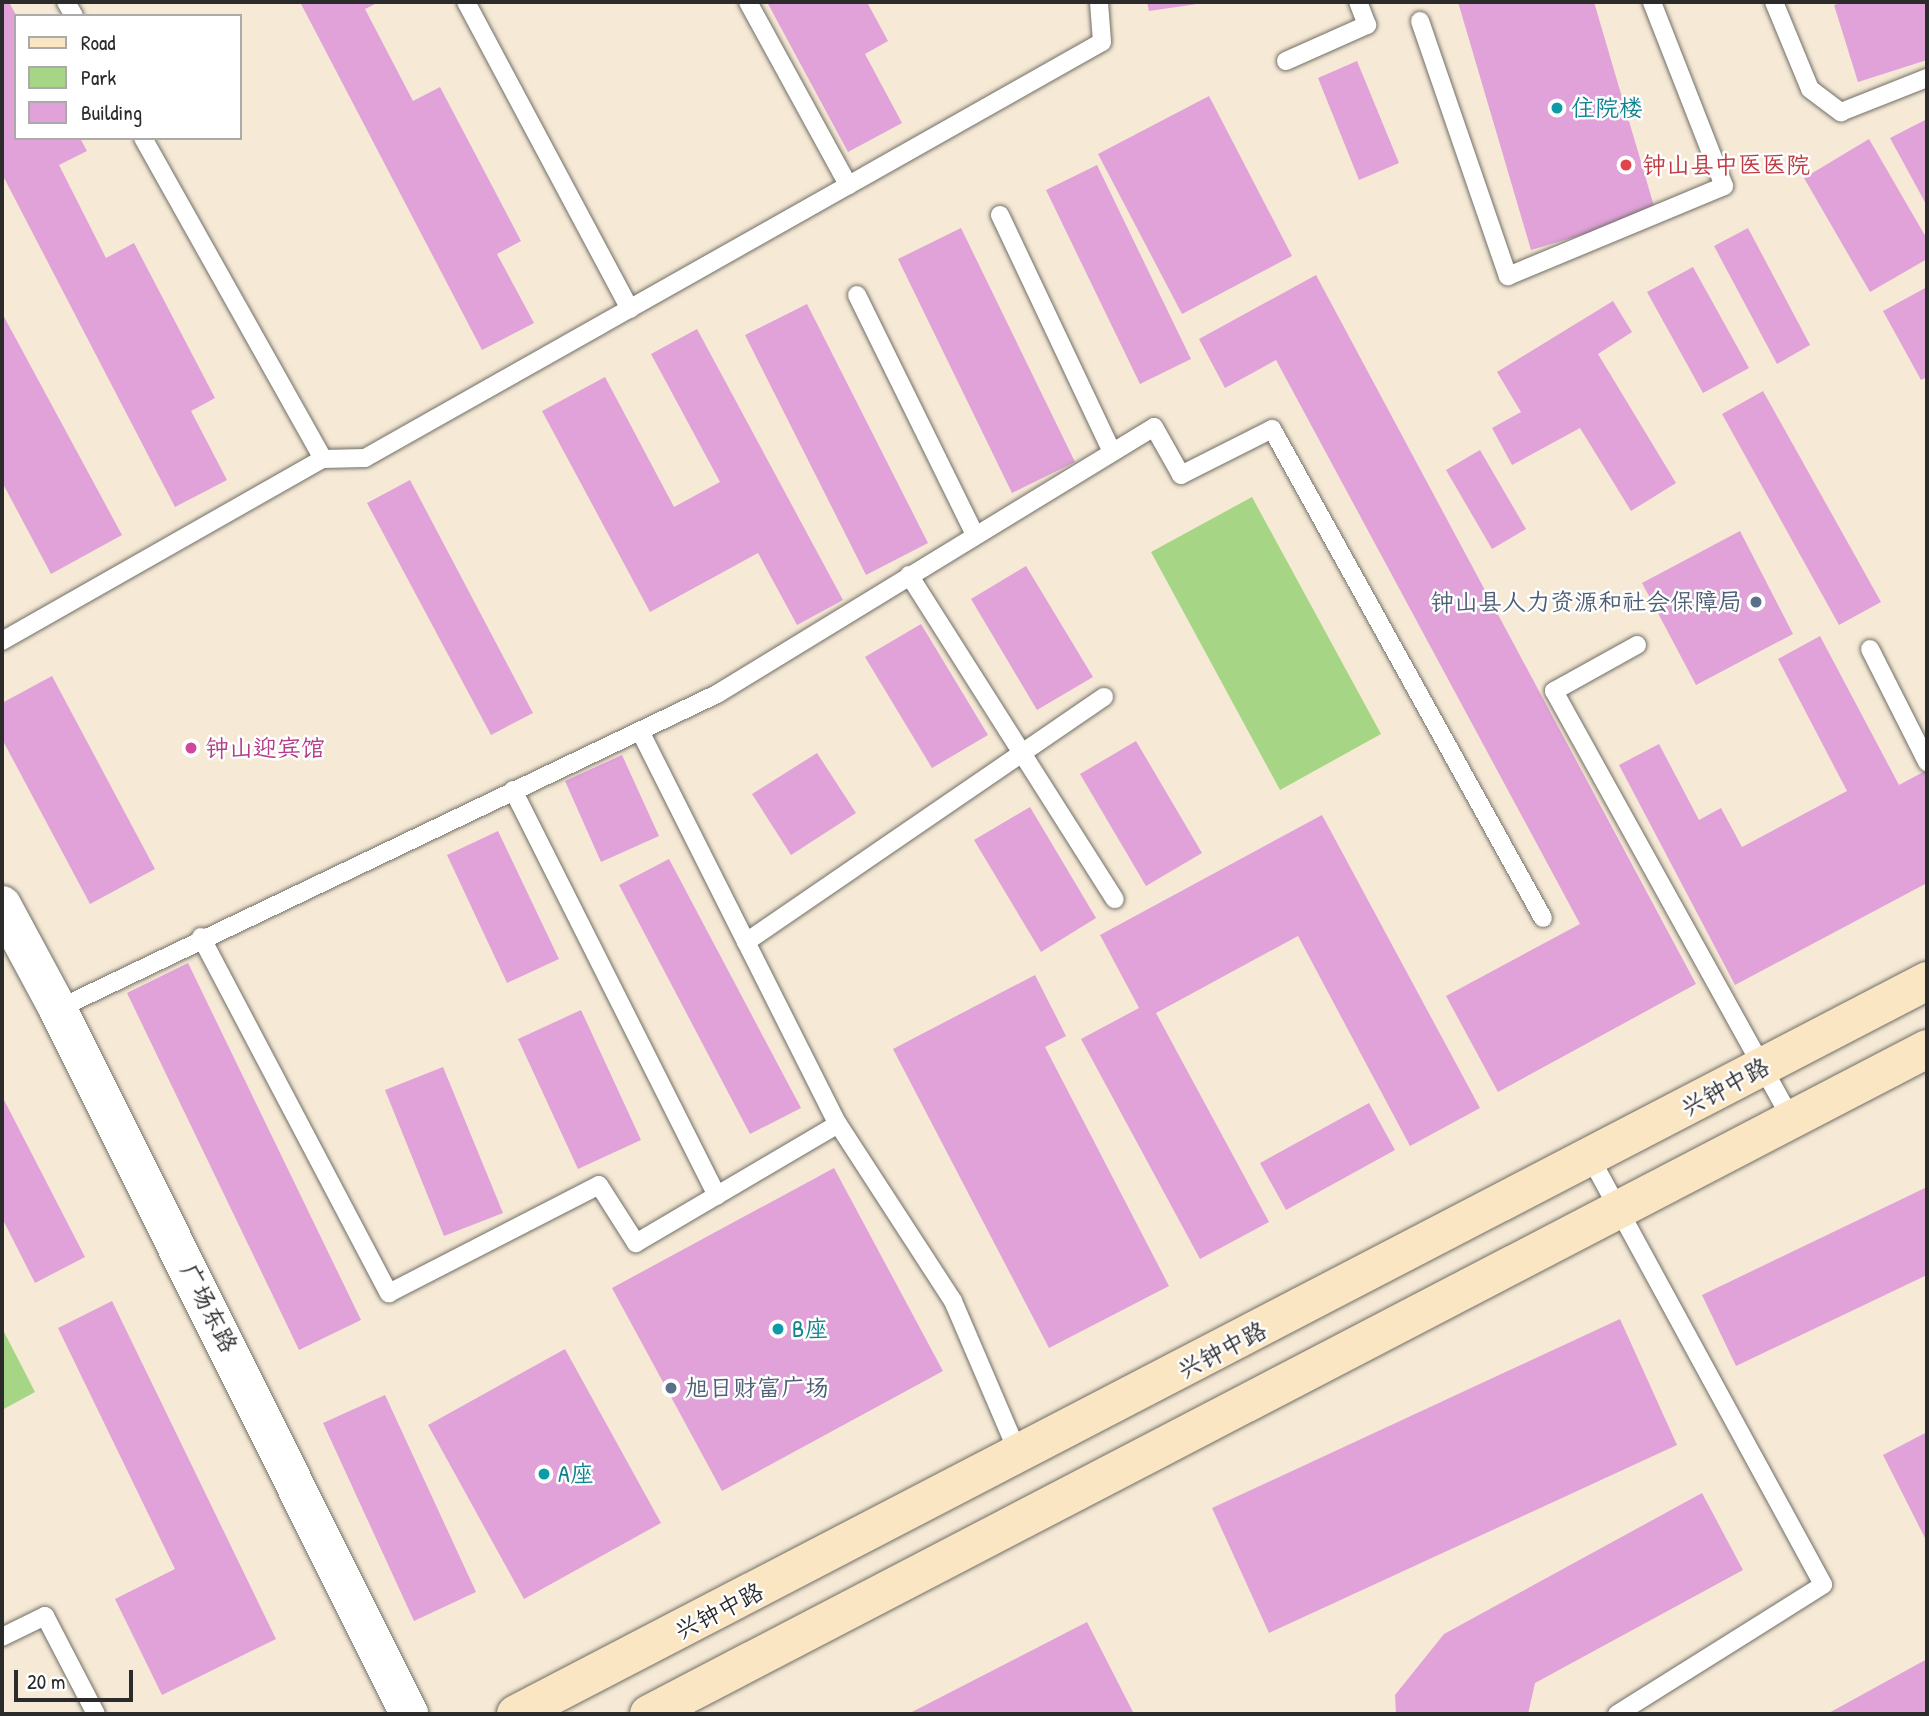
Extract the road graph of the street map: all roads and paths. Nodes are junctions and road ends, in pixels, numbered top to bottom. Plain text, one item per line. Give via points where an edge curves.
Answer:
1 (466, 2) edge
2 (748, 2) edge
3 (1099, 2) edge
4 (1358, 2) edge
5 (1652, 2) edge
6 (1774, 2) edge
7 (1420, 22) dead end
8 (1286, 61) dead end
9 (1927, 78) edge
10 (144, 140) edge
11 (848, 185) junction
12 (1000, 215) dead end
13 (856, 295) dead end
14 (630, 309) junction
15 (1111, 450) junction
16 (323, 459) junction
17 (975, 534) junction
18 (909, 575) junction
19 (2, 641) edge
20 (1637, 645) dead end
21 (1870, 649) dead end
22 (1104, 698) dead end
23 (640, 731) junction
24 (1022, 753) junction
25 (1927, 762) edge
26 (513, 790) junction
27 (1115, 899) dead end
28 (2, 905) edge
29 (1544, 918) dead end
30 (201, 937) junction
31 (746, 942) junction
32 (1927, 981) edge
33 (58, 1009) junction
34 (1927, 1049) edge
35 (1761, 1068) junction
36 (1792, 1119) junction
37 (838, 1124) junction
38 (1590, 1157) junction
39 (716, 1196) junction
40 (1618, 1210) junction
41 (1019, 1455) junction
42 (2, 1637) edge
43 (96, 1714) edge
44 (410, 1714) edge
45 (516, 1714) edge
46 (649, 1714) edge
47 (1617, 1714) edge

1 - 14 lane
2 - 11 lane
3 - 11 lane via 1102,42
4 - 8 lane via 1367,25
5 - 7 lane via 1724,186 1508,276
6 - 9 lane via 1810,89 1841,112
10 - 16 lane
11 - 14 lane
12 - 15 lane
13 - 17 lane
14 - 16 lane via 365,458
15 - 17 lane
15 - 29 lane via 1154,427 1181,475 1272,429
16 - 19 lane
17 - 18 lane
18 - 23 lane via 717,694
18 - 24 lane
20 - 35 lane via 1554,691
21 - 25 lane
22 - 24 lane
23 - 26 lane
23 - 31 lane
24 - 27 lane
24 - 31 lane
26 - 30 lane
26 - 39 lane
28 - 33 street, 广场东路
30 - 33 lane
30 - 39 lane via 389,1293 599,1185 636,1242
31 - 37 lane
32 - 35 main road, 兴钟中路
33 - 44 street, 广场东路
34 - 36 main road
35 - 36 lane
35 - 38 main road, 兴钟中路
36 - 40 main road
37 - 39 lane
37 - 41 lane via 953,1301
38 - 40 lane
38 - 41 main road, 兴钟中路
40 - 46 main road
40 - 47 lane via 1823,1585
41 - 45 main road, 兴钟中路
42 - 43 lane via 45,1616

